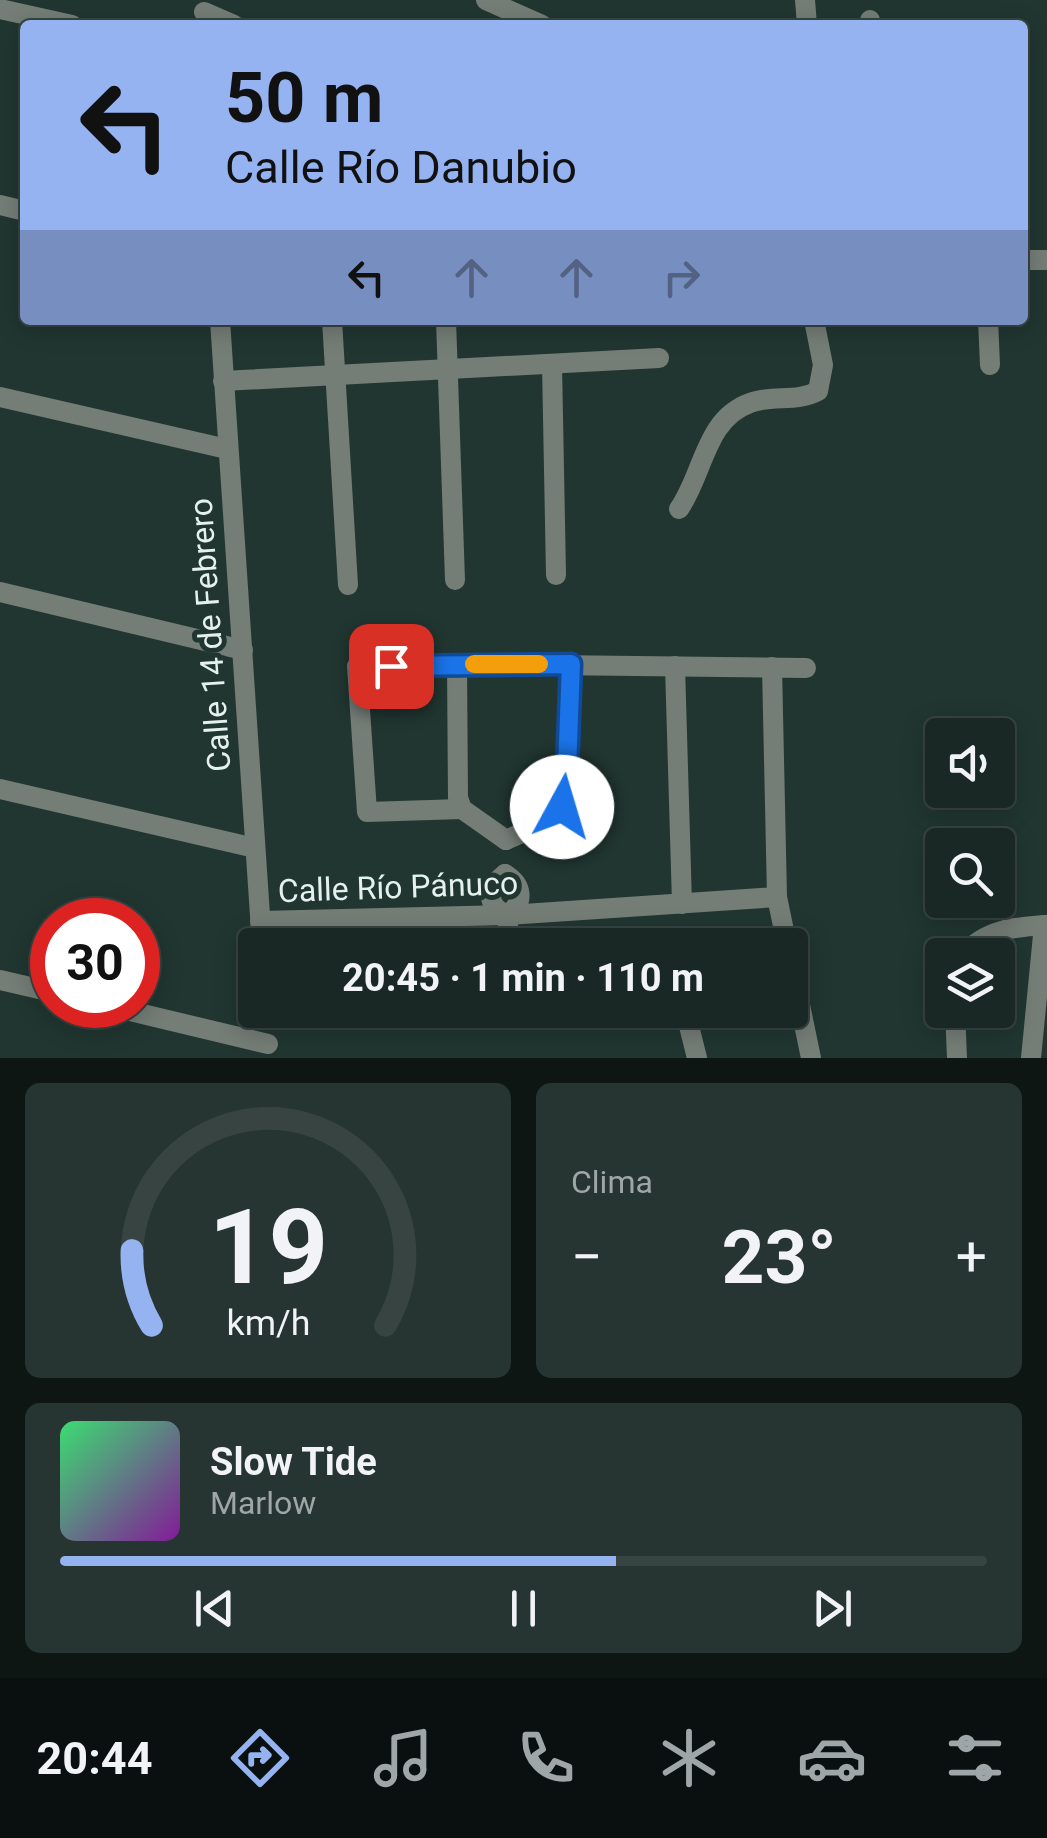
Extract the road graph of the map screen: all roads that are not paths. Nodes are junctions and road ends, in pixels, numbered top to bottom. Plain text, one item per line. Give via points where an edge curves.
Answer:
1 (486, 0) edge
2 (10, 7) edge
3 (55, 20) edge
4 (531, 20) edge
5 (220, 325) edge
6 (332, 325) edge
7 (446, 325) edge
8 (815, 325) edge
9 (988, 325) edge
10 (660, 358) dead end
11 (552, 364) junction
12 (990, 365) dead end
13 (449, 369) junction
14 (336, 375) junction
15 (223, 381) junction
16 (0, 396) edge
17 (226, 448) junction
18 (679, 508) dead end
19 (556, 575) dead end
20 (455, 580) dead end
21 (348, 585) dead end
22 (0, 592) edge
23 (243, 650) junction
24 (458, 664) junction
25 (571, 664) junction
26 (675, 666) junction
27 (772, 667) junction
28 (806, 668) dead end
29 (0, 789) edge
30 (462, 809) junction
31 (506, 840) junction
32 (255, 848) junction
33 (777, 897) junction
34 (682, 904) junction
35 (507, 915) junction
36 (260, 921) junction
37 (1045, 925) edge
38 (261, 928) edge
39 (508, 928) edge
40 (784, 928) edge
41 (980, 938) edge
42 (0, 980) edge
43 (30, 987) edge
44 (160, 1021) edge
45 (690, 1028) edge
46 (805, 1028) edge
47 (955, 1028) edge
48 (268, 1051) edge
49 (1037, 1054) edge
50 (696, 1058) edge
51 (811, 1058) edge
52 (957, 1058) edge

1 - 4 street
2 - 3 street
5 - 15 street, Calle 14 de Febrero
6 - 14 street
7 - 13 street
8 - 18 street via 823,365 818,391 768,398 728,413
9 - 12 street
10 - 11 street
11 - 13 street
11 - 19 street
13 - 14 street
13 - 20 street
14 - 15 street
14 - 21 street
15 - 17 street, Calle 14 de Febrero
16 - 17 street
17 - 23 street, Calle 14 de Febrero
22 - 23 street
23 - 32 street, Calle 14 de Febrero
24 - 25 street
24 - 30 street
24 - 30 street via 357,666 367,812
25 - 26 street
25 - 31 street via 562,807
26 - 27 street
26 - 34 street
27 - 28 street
27 - 33 street
29 - 32 street
30 - 31 street
31 - 35 street via 505,874 520,894
32 - 36 street, Calle 14 de Febrero
33 - 34 street, Calle Río Pánuco
33 - 40 street
34 - 35 street, Calle Río Pánuco
35 - 36 street, Calle Río Pánuco
35 - 39 street
36 - 38 street, Calle 14 de Febrero
37 - 41 street via 1003,928
37 - 49 street
42 - 43 street
44 - 48 street
45 - 50 street
46 - 51 street
47 - 52 street

